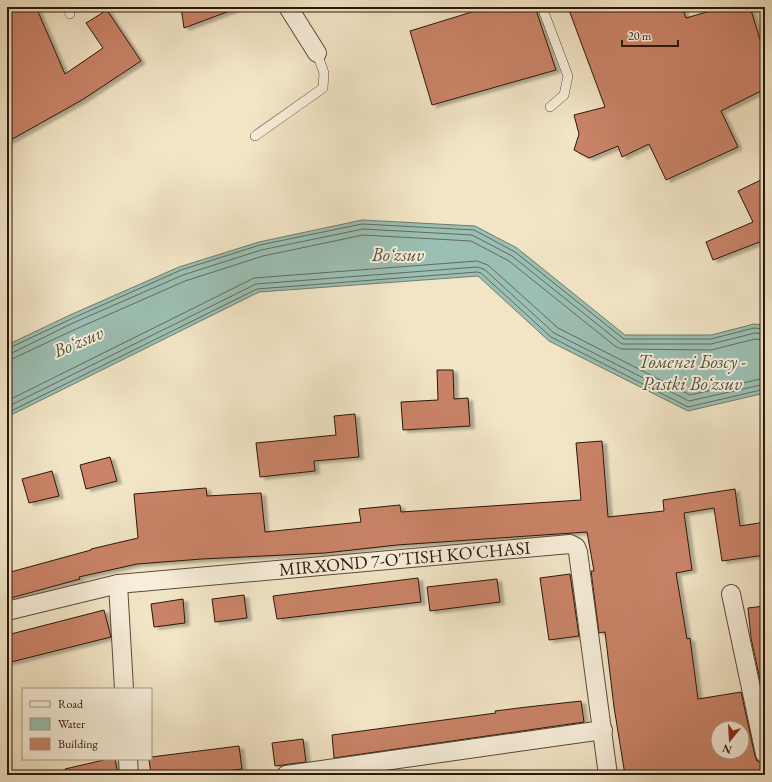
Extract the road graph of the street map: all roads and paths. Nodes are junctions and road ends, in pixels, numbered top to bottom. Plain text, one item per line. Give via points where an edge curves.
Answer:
1 (288, 7) edge
2 (542, 7) edge
3 (317, 53) joint
4 (550, 107) dead end
5 (255, 136) dead end
6 (118, 584) junction
7 (732, 594) dead end
8 (7, 611) edge
9 (124, 688) edge
10 (602, 730) junction
11 (765, 754) edge
12 (128, 760) edge
13 (129, 775) edge
14 (286, 775) edge
15 (608, 775) edge

1 - 3 street
2 - 4 lane via 568,76 564,95
3 - 5 lane via 324,73 323,88
6 - 8 street, MIRXOND 7-O'TISH KO'CHASI
6 - 9 street
6 - 10 street, MIRXOND 7-O'TISH KO'CHASI via 570,544 576,546 578,552
7 - 11 street
10 - 14 street
10 - 15 street, MIRXOND 7-O'TISH KO'CHASI
12 - 13 street

